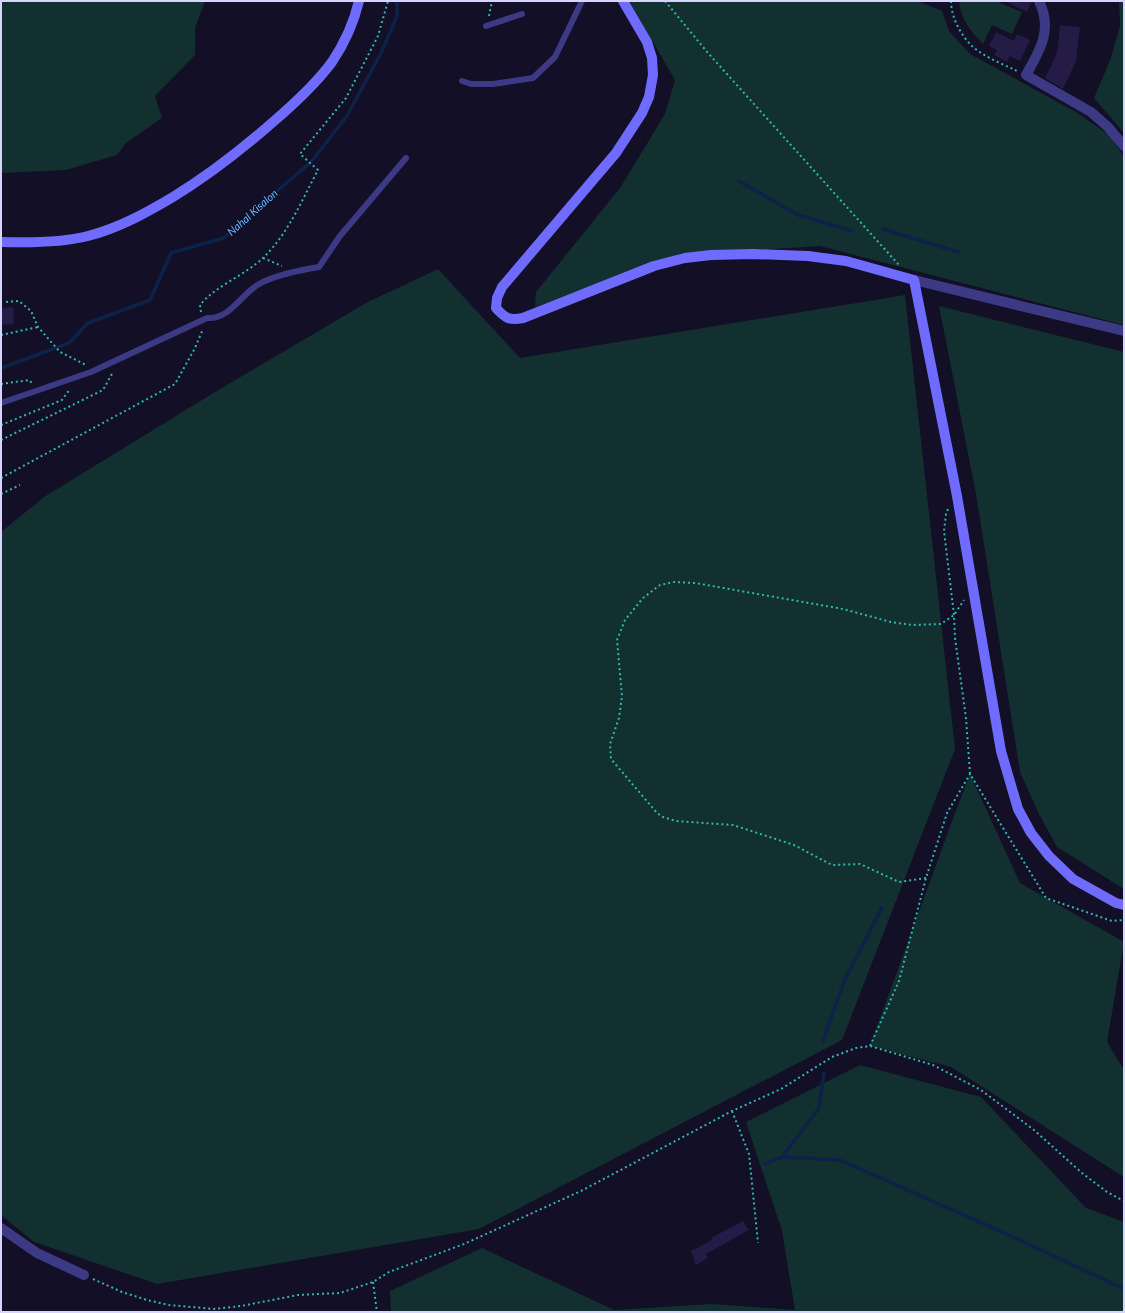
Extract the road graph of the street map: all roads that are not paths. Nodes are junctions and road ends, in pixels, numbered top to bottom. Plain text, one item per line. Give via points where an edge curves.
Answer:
1 (359, 1) edge
2 (582, 1) edge
3 (623, 1) edge
4 (1040, 1) edge
5 (522, 14) dead end
6 (486, 26) road end
7 (462, 81) dead end
8 (1124, 146) edge
9 (406, 158) dead end
10 (1, 242) edge
11 (914, 280) junction
12 (1124, 331) edge
13 (1, 403) edge
14 (1124, 905) edge
15 (1, 1228) edge
16 (84, 1275) road end

1 - 10 main road via 344,39 320,76 296,102 244,147 199,181 132,220 88,236 34,242
2 - 7 lane via 555,58 533,78 493,84 471,84
3 - 11 main road via 647,42 652,58 653,75 649,97 642,113 616,153 502,287 496,308 504,316 513,320 523,318 654,266 711,255 808,256 846,261
4 - 8 street via 1046,25 1038,53 1026,75 1090,112 1108,127
5 - 6 lane
9 - 13 lane via 340,236 319,267 294,272 259,284 225,314 215,319 207,318 81,376
11 - 12 street
11 - 14 main road via 957,496 1002,751 1018,808 1031,832 1049,856 1074,878
15 - 16 street via 37,1253

